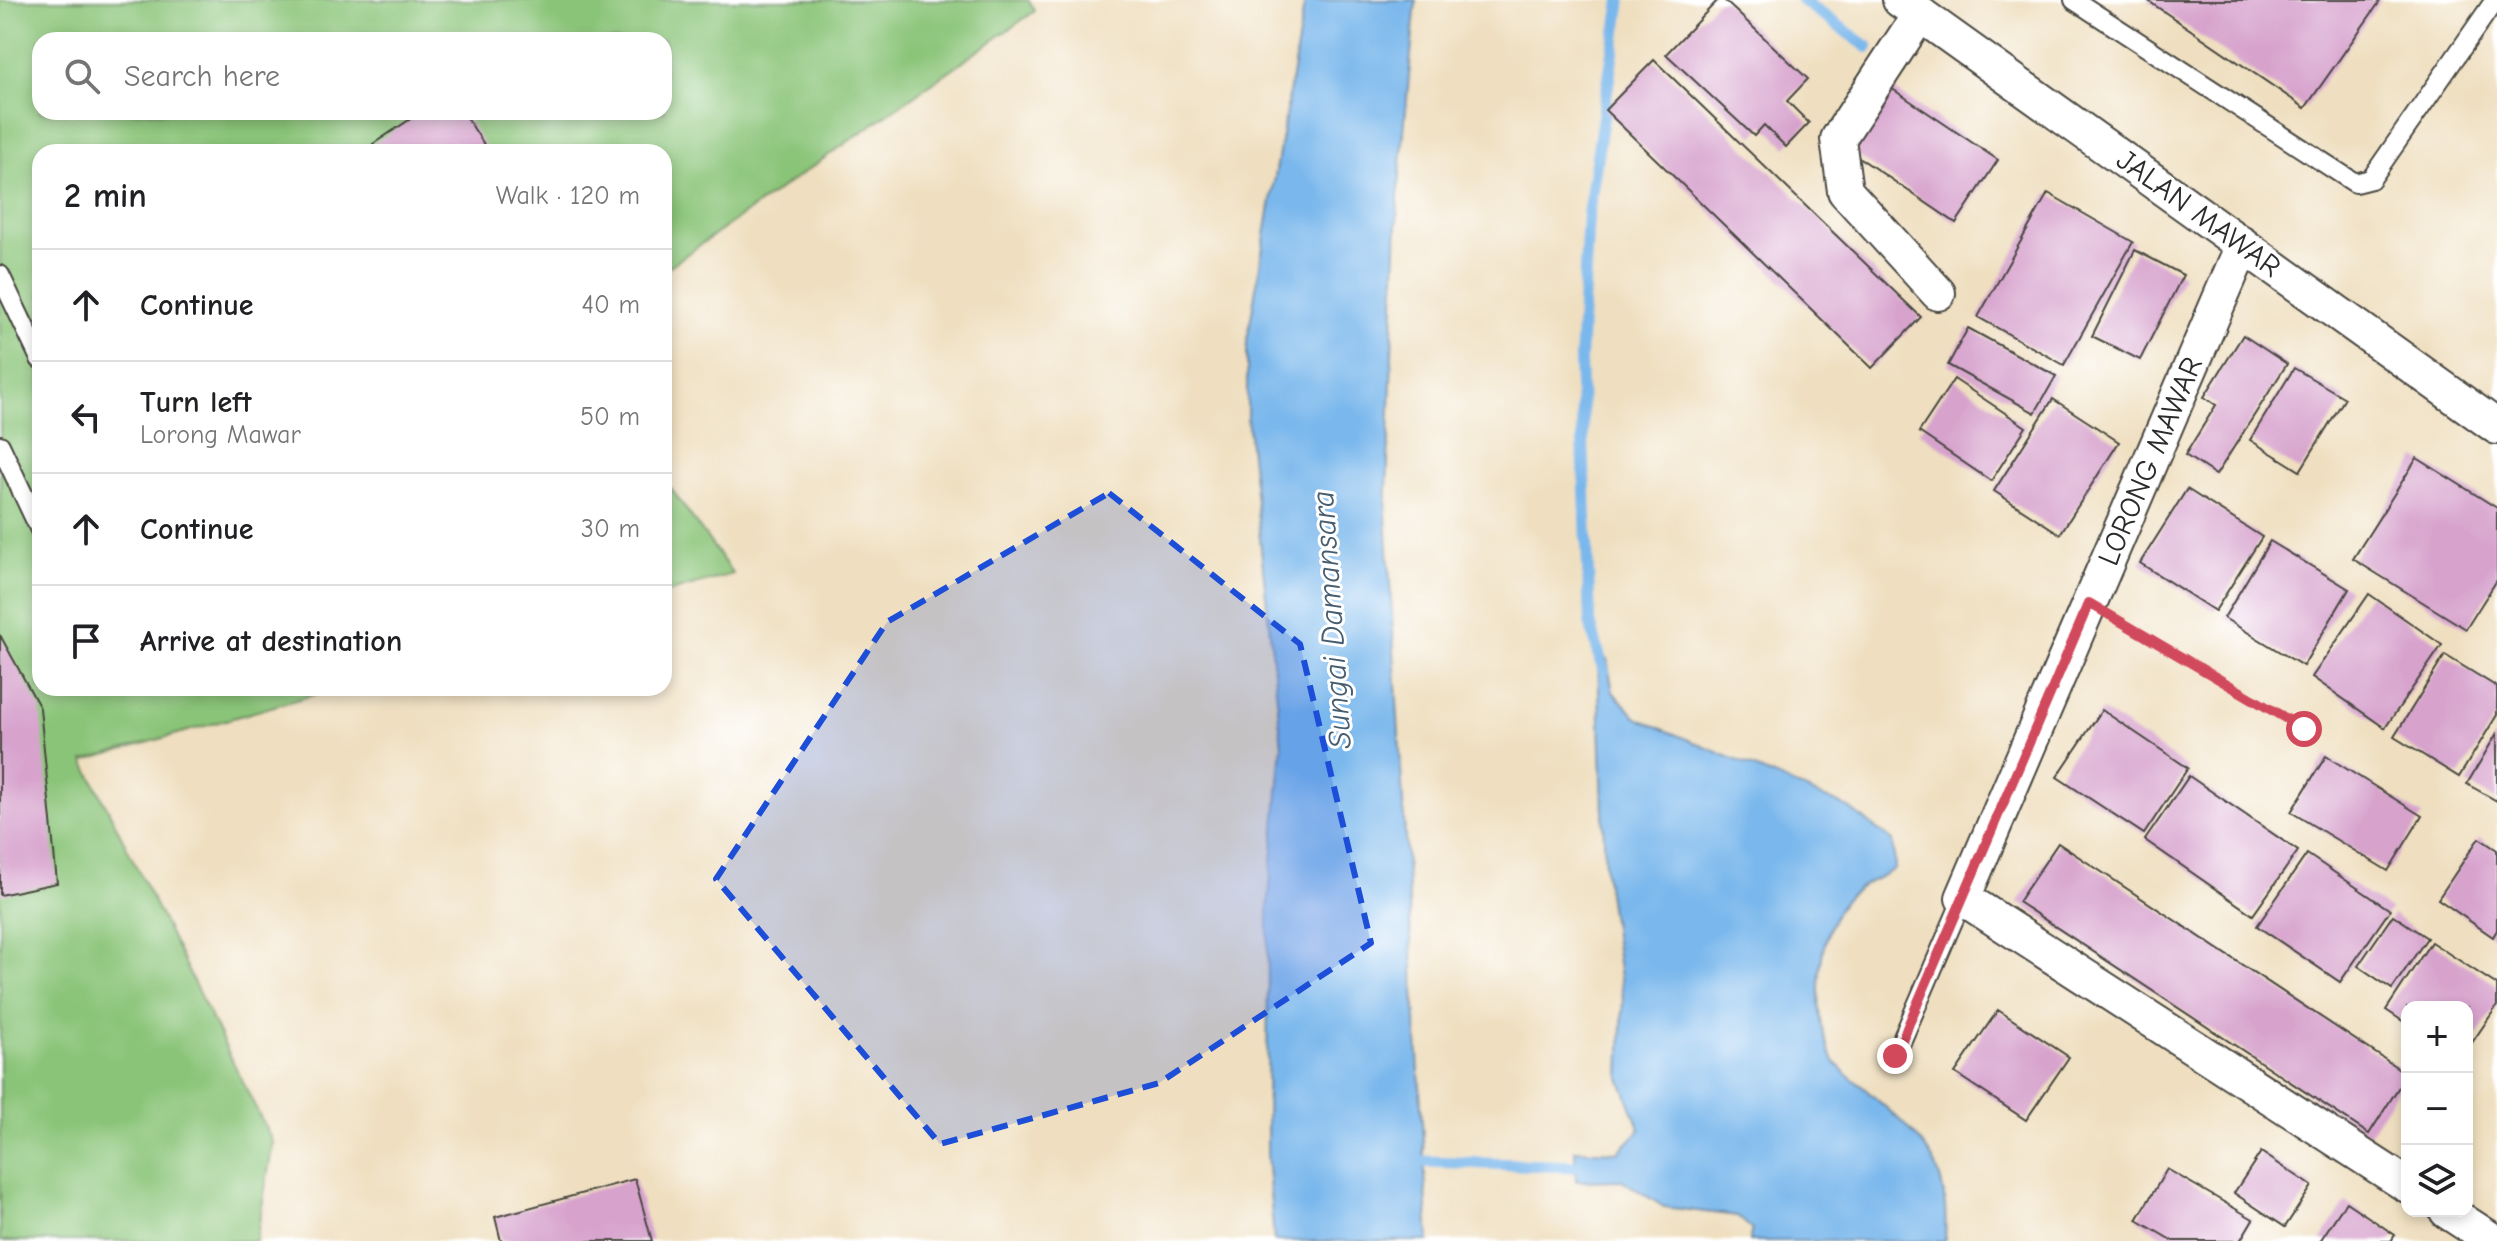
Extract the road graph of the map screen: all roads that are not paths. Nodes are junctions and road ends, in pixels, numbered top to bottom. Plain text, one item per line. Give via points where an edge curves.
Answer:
1 (2074, 0) edge
2 (2495, 0) edge
3 (1910, 7) edge
4 (2243, 245) junction
5 (0, 275) edge
6 (1938, 293) dead end
7 (32, 342) edge
8 (2497, 427) edge
9 (0, 445) edge
10 (32, 513) edge
11 (1963, 898) junction
12 (1895, 1056) dead end
13 (2401, 1181) edge
14 (2456, 1217) edge
15 (2493, 1241) edge

1 - 2 lane via 2355,183 2371,179
3 - 4 street, JALAN MAWAR
3 - 6 street via 1838,139 1845,191
4 - 8 street, JALAN MAWAR
4 - 11 street, LORONG MAWAR
5 - 7 lane
9 - 10 lane
11 - 12 lane
11 - 13 street
14 - 15 street

